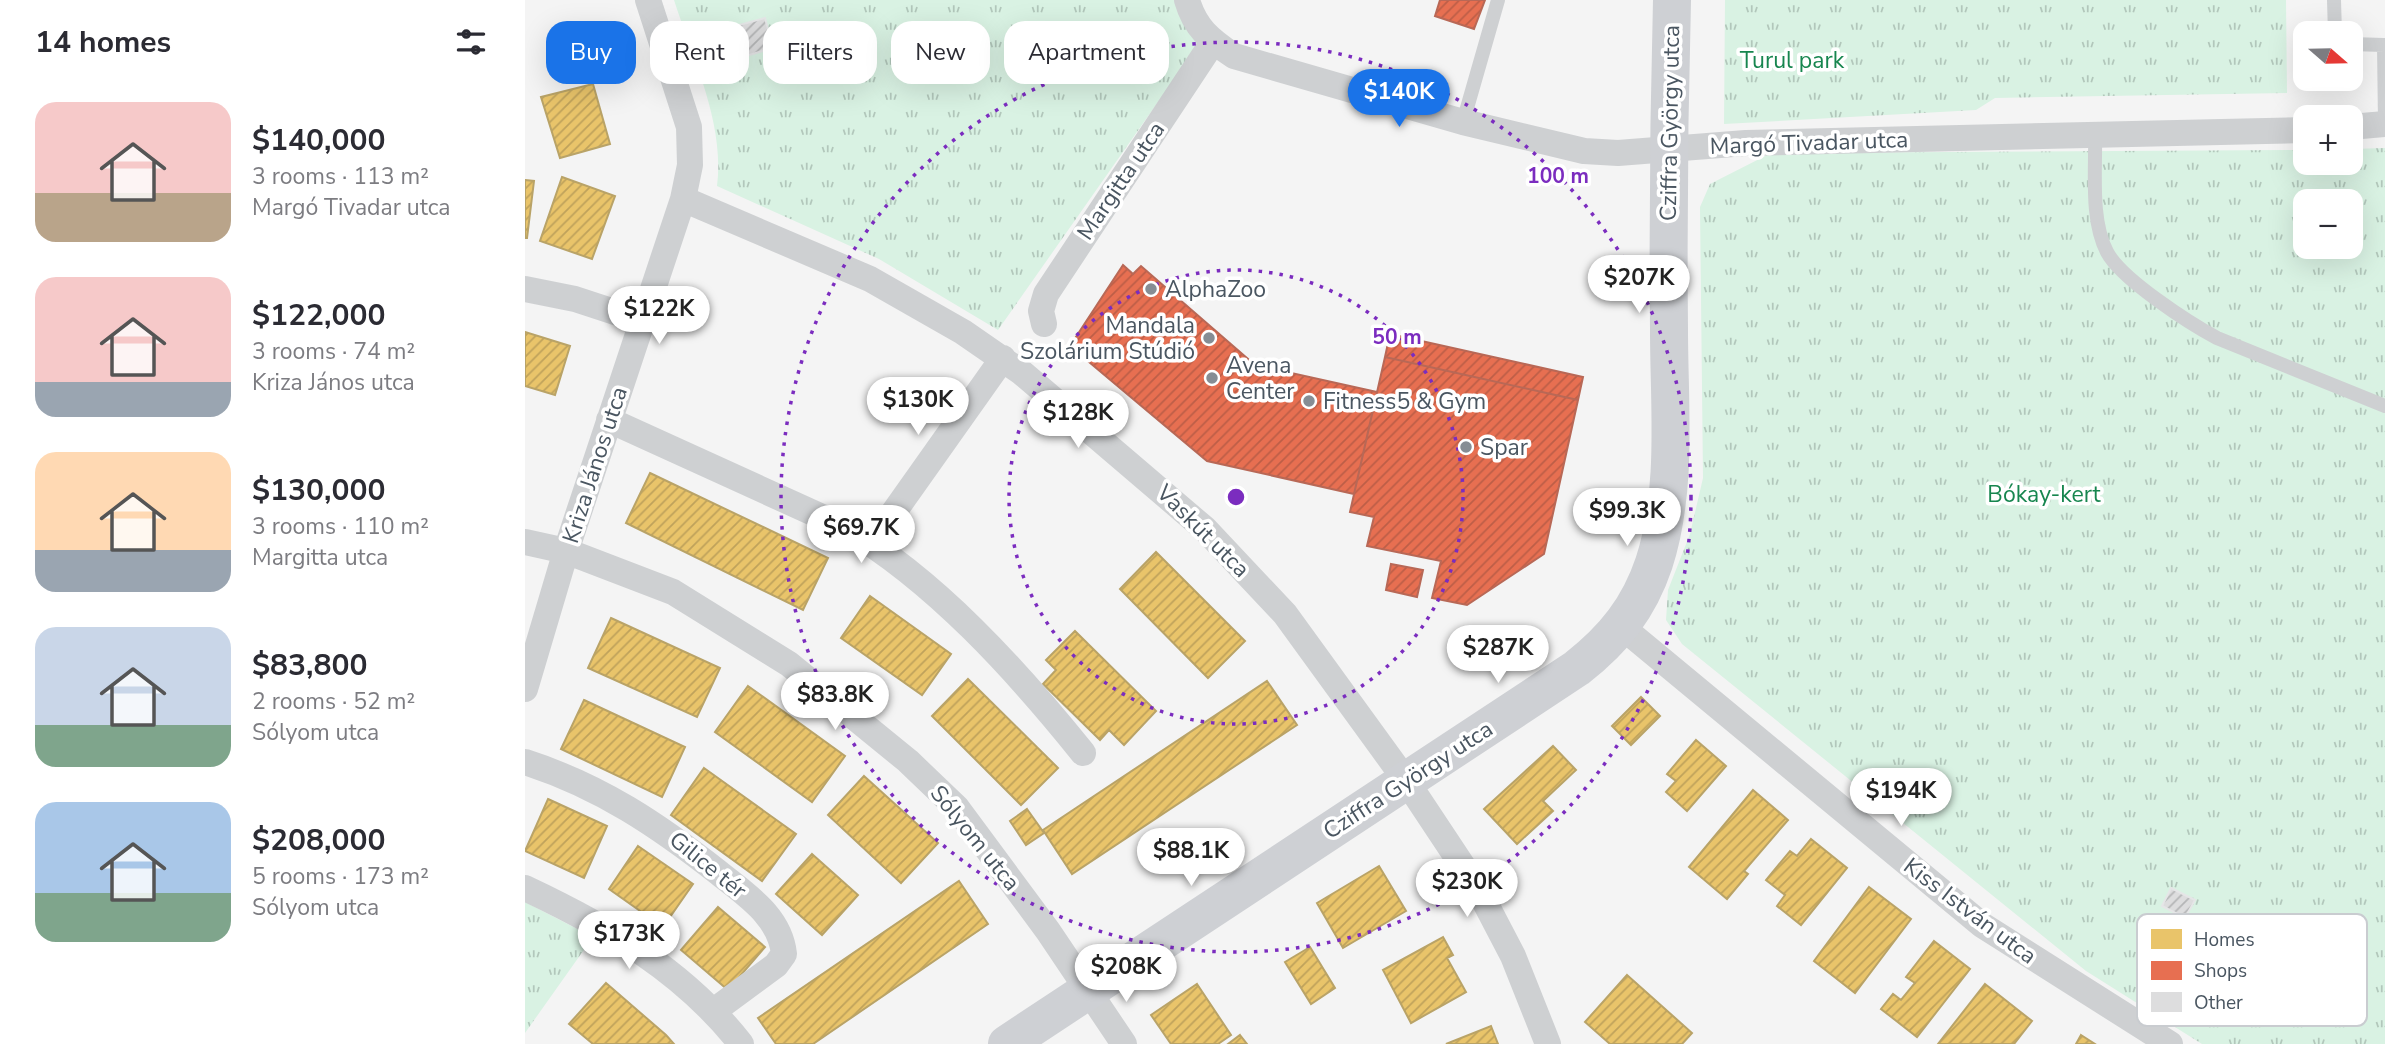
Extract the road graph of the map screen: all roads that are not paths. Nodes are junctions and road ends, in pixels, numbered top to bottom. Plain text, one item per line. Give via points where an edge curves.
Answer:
1 (649, 0) edge
2 (1187, 0) edge
3 (1498, 0) edge
4 (1672, 0) edge
5 (2334, 0) edge
6 (2335, 21) edge
7 (1213, 42) junction
8 (2363, 44) edge
9 (1463, 122) junction
10 (2385, 124) edge
11 (2363, 126) edge
12 (2293, 130) edge
13 (2095, 135) junction
14 (1668, 148) junction
15 (683, 199) junction
16 (525, 289) edge
17 (642, 321) junction
18 (1044, 324) dead end
19 (1003, 358) junction
20 (2385, 406) edge
21 (609, 420) junction
22 (525, 542) edge
23 (871, 543) junction
24 (566, 551) junction
25 (1622, 627) junction
26 (525, 689) edge
27 (1083, 753) dead end
28 (525, 762) edge
29 (1407, 782) junction
30 (525, 888) edge
31 (1088, 991) junction
32 (715, 1010) junction
33 (2137, 1024) edge
34 (2141, 1026) edge
35 (741, 1044) edge
36 (1007, 1044) edge
37 (1124, 1044) edge
38 (1548, 1044) edge
39 (2169, 1044) edge

1 - 15 street, Kriza János utca via 689,127 690,165
2 - 7 street, Margó Tivadar utca via 1193,20
3 - 9 lane
4 - 14 main road, Cziffra György utca
5 - 6 lane
7 - 9 street, Margó Tivadar utca via 1234,56 1265,67
7 - 18 street, Margitta utca via 1046,293 1041,311
8 - 10 lane via 2384,45
9 - 14 street, Margó Tivadar utca via 1584,151
10 - 11 street
12 - 13 street, Margó Tivadar utca
13 - 14 street, Margó Tivadar utca
13 - 20 lane via 2099,230 2118,267 2217,338
14 - 25 main road, Cziffra György utca via 1669,483 1654,562
15 - 17 street, Kriza János utca
15 - 19 street, Vaskút utca via 870,279
16 - 17 street via 575,299
17 - 21 street, Kriza János utca
19 - 23 street
19 - 29 street, Vaskút utca via 1205,529 1285,614
21 - 23 street
21 - 24 street, Kriza János utca
22 - 24 street, Sólyom utca
23 - 27 street via 975,631 1030,687
24 - 26 street, Kriza János utca
24 - 31 street, Sólyom utca via 673,592 789,664 908,761 957,808
25 - 29 main road, Cziffra György utca via 1577,668
25 - 33 street, Kiss István utca via 1982,925
28 - 32 street, Gilice tér via 624,805 660,827 755,902 775,926 784,954
29 - 31 main road, Cziffra György utca
29 - 38 street, Vaskút utca via 1478,889 1513,956
30 - 32 street via 596,921 657,961
31 - 36 main road, Cziffra György utca
31 - 37 street, Sólyom utca
32 - 35 street
34 - 39 street, Kiss István utca

